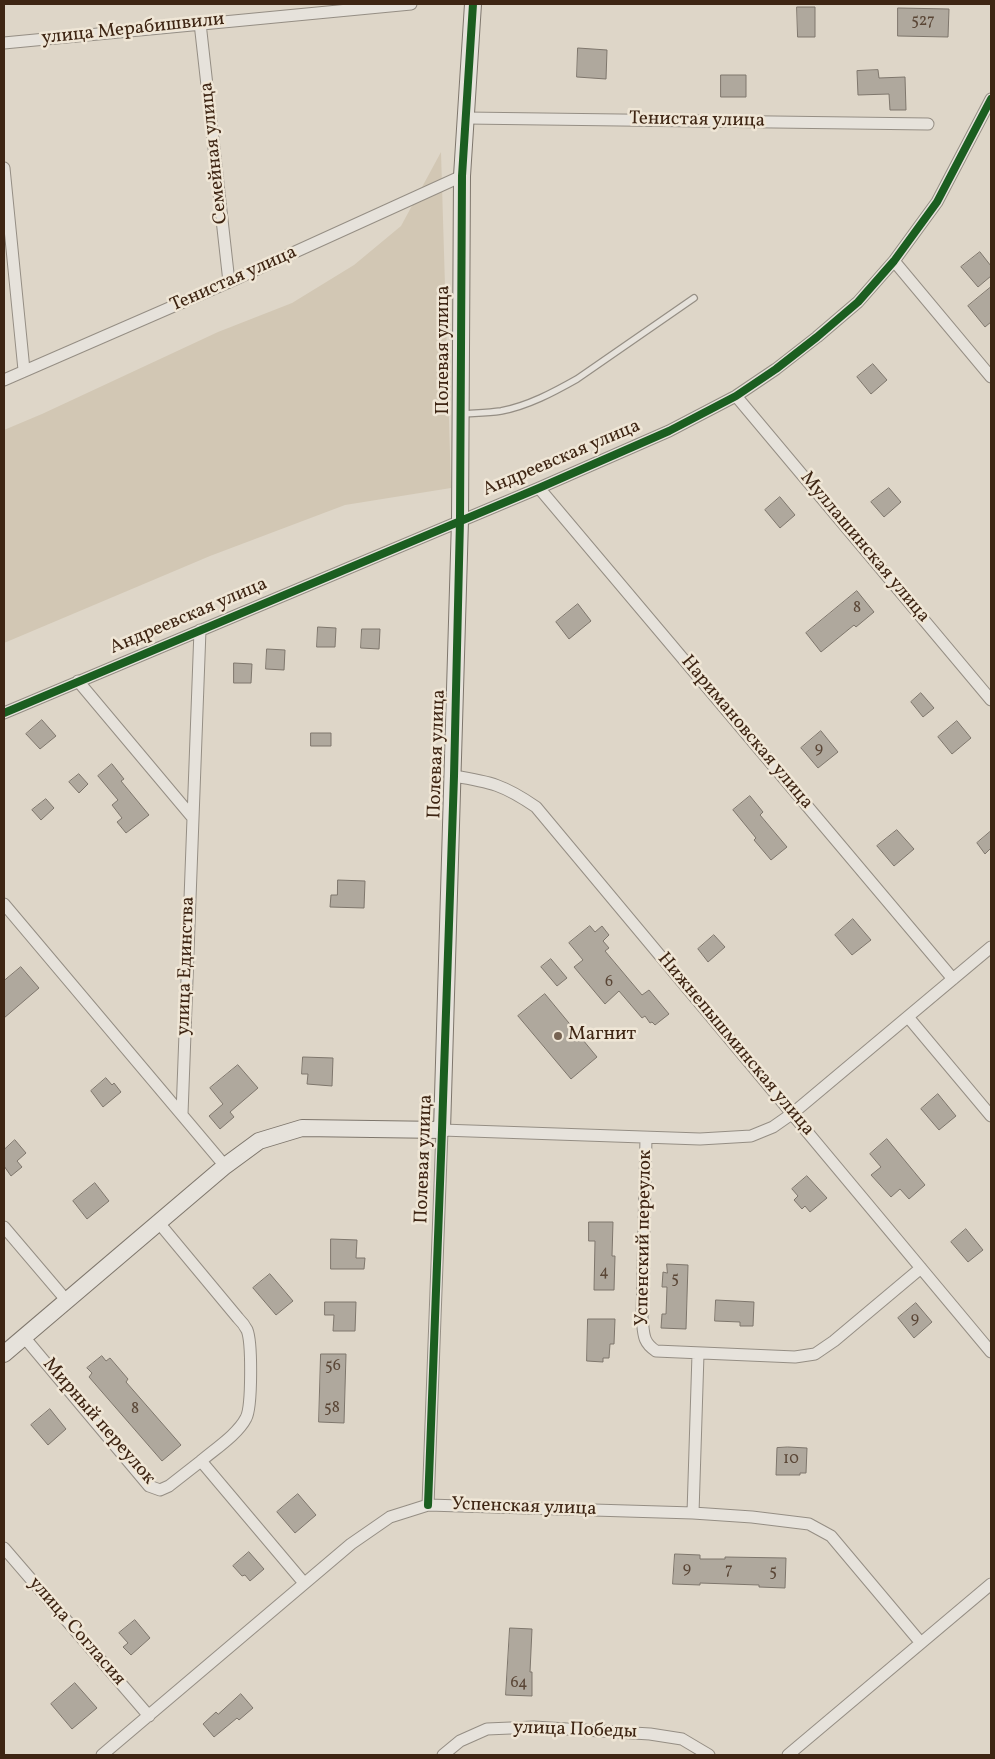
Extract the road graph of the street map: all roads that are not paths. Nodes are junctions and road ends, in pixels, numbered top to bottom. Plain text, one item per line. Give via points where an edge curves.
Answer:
1 (411, 4) edge
2 (473, 4) edge
3 (200, 24) junction
4 (4, 42) edge
5 (991, 99) edge
6 (466, 118) junction
7 (928, 124) dead end
8 (4, 168) edge
9 (462, 176) junction
10 (894, 261) junction
11 (230, 282) junction
12 (694, 298) dead end
13 (24, 370) junction
14 (991, 377) edge
15 (4, 380) edge
16 (736, 396) junction
17 (461, 414) junction
18 (540, 488) junction
19 (460, 520) junction
20 (200, 630) junction
21 (78, 681) junction
22 (991, 700) edge
23 (4, 713) edge
24 (454, 776) junction
25 (193, 818) junction
26 (4, 904) edge
27 (991, 947) edge
28 (953, 979) junction
29 (908, 1017) junction
30 (793, 1113) junction
31 (182, 1114) junction
32 (991, 1116) edge
33 (442, 1130) junction
34 (646, 1138) junction
35 (226, 1166) junction
36 (159, 1223) junction
37 (4, 1227) edge
38 (921, 1268) junction
39 (67, 1301) junction
40 (24, 1337) junction
41 (991, 1352) edge
42 (4, 1354) edge
43 (698, 1354) junction
44 (201, 1461) junction
45 (428, 1505) junction
46 (693, 1513) junction
47 (4, 1548) edge
48 (304, 1583) junction
49 (991, 1584) edge
50 (921, 1642) junction
51 (149, 1716) junction
52 (102, 1755) edge
53 (443, 1755) edge
54 (709, 1755) edge
55 (788, 1755) edge

1 - 3 street, улица Мерабишвили
2 - 6 street, Полевая улица
3 - 4 street, улица Мерабишвили
3 - 11 street, Семейная улица
5 - 10 street, Андреевская улица via 937,202
6 - 7 street, Тенистая улица
6 - 9 street, Полевая улица
8 - 13 street
9 - 11 street, Тенистая улица
9 - 17 street, Полевая улица
10 - 14 street
10 - 16 street, Андреевская улица via 858,302 776,369
11 - 13 street, Тенистая улица
12 - 17 lane via 577,378 533,402 502,410
13 - 15 street, Тенистая улица
16 - 18 street, Андреевская улица via 669,431
16 - 22 street, Муллашинская улица
17 - 19 street, Полевая улица
18 - 19 street, Андреевская улица
18 - 28 street, Наримановская улица
19 - 20 street, Андреевская улица
19 - 24 street, Полевая улица
20 - 21 street, Андреевская улица
20 - 25 street, улица Единства
21 - 23 street, Андреевская улица
21 - 25 street
24 - 30 street, Нижнепышминская улица via 491,782 515,792 536,807
24 - 33 street, Полевая улица
25 - 31 street, улица Единства
26 - 31 street
27 - 28 street
28 - 29 street
29 - 30 street
29 - 32 street
30 - 34 street via 773,1127 751,1136
30 - 38 street, Нижнепышминская улица
31 - 35 street
33 - 34 street
33 - 35 street via 302,1128 259,1141
33 - 45 street, Полевая улица
34 - 43 street, Успенский переулок via 644,1337 648,1346 656,1351
35 - 36 street
36 - 39 street
36 - 44 street, Мирный переулок via 247,1329 250,1343 247,1417 240,1428
37 - 39 street
38 - 41 street, Нижнепышминская улица
38 - 43 street, Успенский переулок via 815,1354 794,1357
39 - 40 street
40 - 42 street
40 - 44 street, Мирный переулок via 149,1486 160,1490 169,1486
43 - 46 street
44 - 48 street
45 - 46 street, Успенская улица
45 - 48 street, Успенская улица via 390,1516
46 - 50 street, Успенская улица via 809,1524 831,1536
47 - 51 street, улица Согласия
48 - 51 street, Успенская улица
49 - 50 street
50 - 55 street
51 - 52 street, Успенская улица
53 - 54 street, улица Победы via 460,1741 487,1729 534,1727 682,1739

